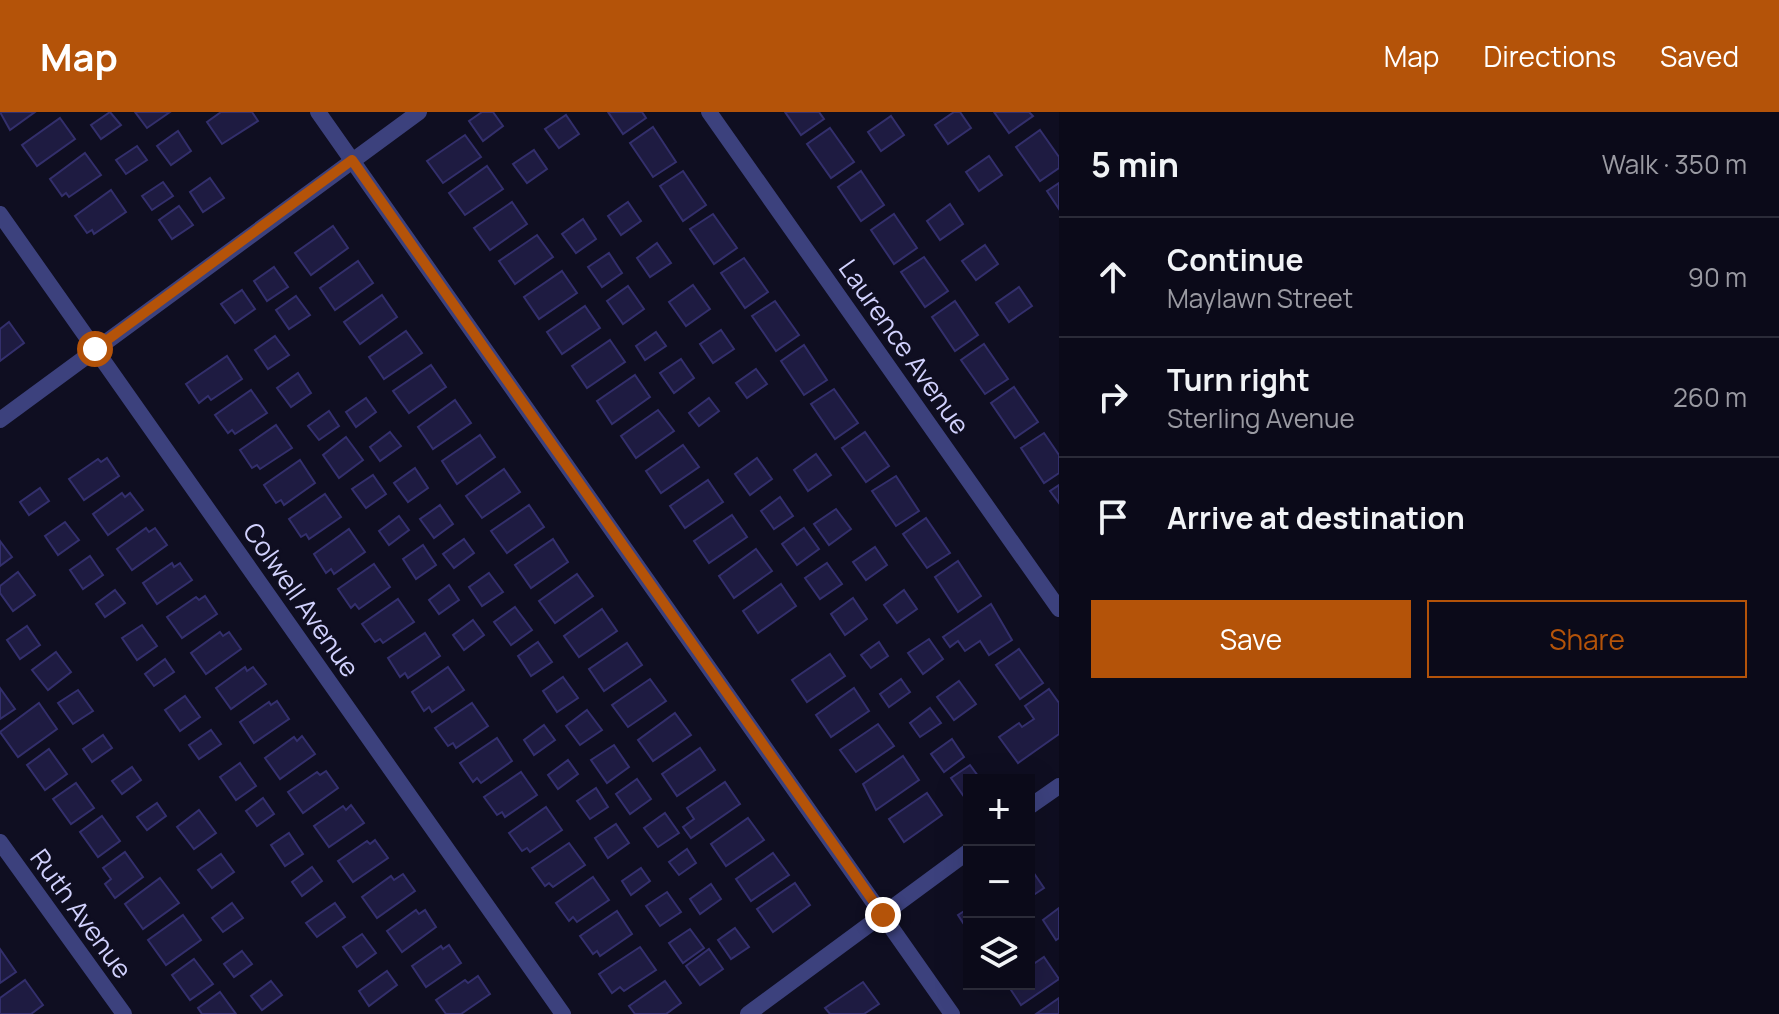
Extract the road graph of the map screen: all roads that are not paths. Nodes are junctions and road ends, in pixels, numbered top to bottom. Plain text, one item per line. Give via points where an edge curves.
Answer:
1 (318, 112) edge
2 (419, 112) edge
3 (709, 112) edge
4 (352, 160) junction
5 (0, 214) edge
6 (95, 349) junction
7 (0, 420) edge
8 (1059, 609) edge
9 (1059, 786) edge
10 (1035, 803) edge
11 (0, 842) edge
12 (963, 855) edge
13 (883, 915) junction
14 (124, 1014) edge
15 (563, 1014) edge
16 (748, 1014) edge
17 (952, 1014) edge

1 - 4 street
2 - 4 street
3 - 8 street, Laurence Avenue
4 - 6 street
4 - 13 street
5 - 6 street, Colwell Avenue
6 - 7 street
6 - 15 street, Colwell Avenue
9 - 10 street
11 - 14 street, Ruth Avenue
12 - 13 street
13 - 16 street
13 - 17 street

